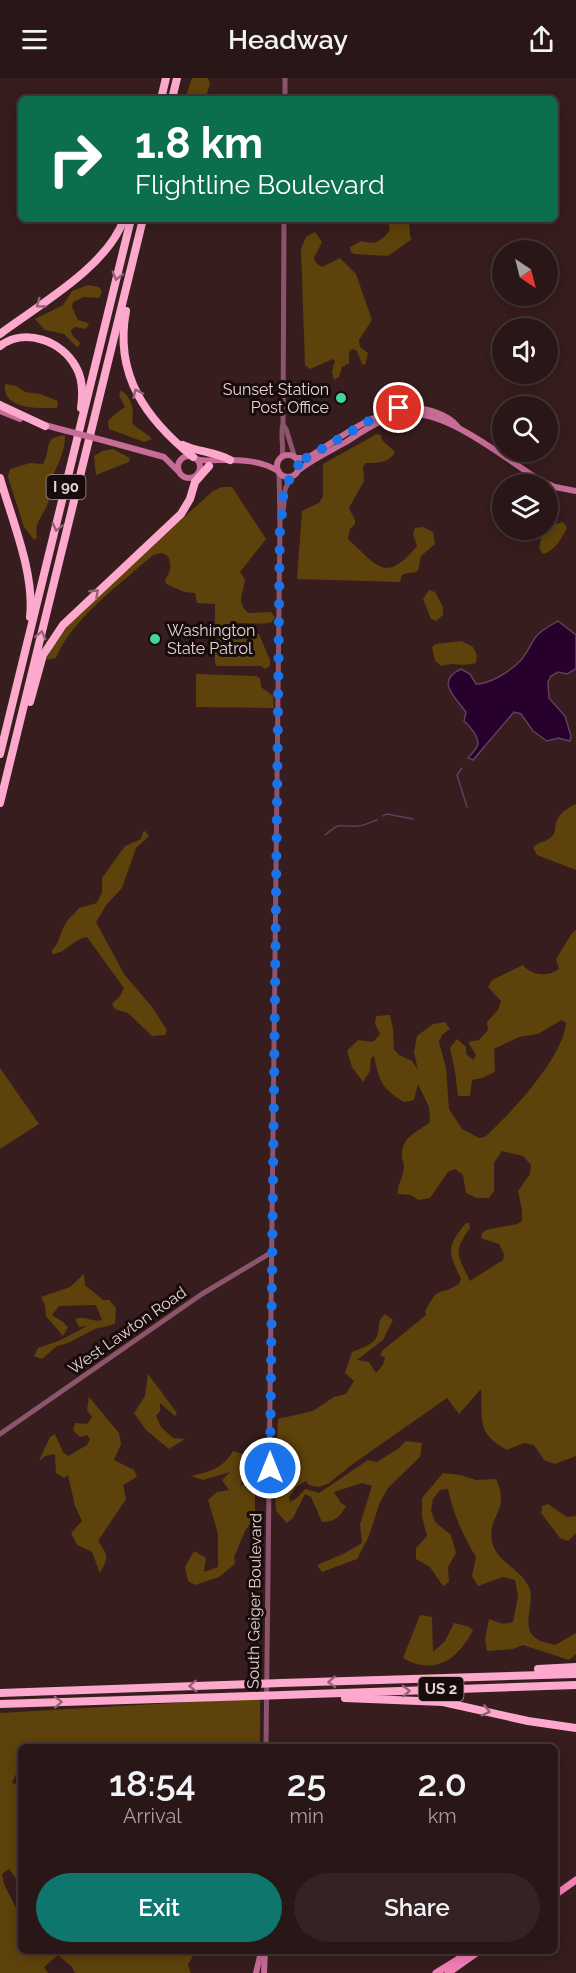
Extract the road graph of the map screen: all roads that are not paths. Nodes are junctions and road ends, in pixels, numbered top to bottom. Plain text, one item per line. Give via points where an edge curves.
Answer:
1 (166, 78) edge
2 (177, 78) edge
3 (285, 78) edge
4 (162, 96) edge
5 (173, 96) edge
6 (285, 96) edge
7 (122, 222) edge
8 (130, 222) edge
9 (142, 222) edge
10 (284, 222) edge
11 (128, 281) junction
12 (0, 334) edge
13 (0, 346) edge
14 (0, 405) edge
15 (0, 413) edge
16 (283, 425) junction
17 (45, 426) junction
18 (458, 427) junction
19 (81, 429) junction
20 (172, 439) junction
21 (164, 457) junction
22 (192, 457) junction
23 (280, 458) junction
24 (295, 458) junction
25 (227, 460) junction
26 (264, 463) junction
27 (209, 466) junction
28 (298, 470) junction
29 (178, 471) junction
30 (278, 472) junction
31 (195, 474) junction
32 (293, 476) junction
33 (0, 478) edge
34 (576, 491) edge
35 (187, 503) junction
36 (280, 519) junction
37 (28, 646) junction
38 (12, 753) junction
39 (0, 754) edge
40 (0, 803) edge
41 (272, 1252) junction
42 (0, 1434) edge
43 (576, 1667) edge
44 (576, 1674) edge
45 (433, 1678) junction
46 (576, 1685) edge
47 (0, 1693) edge
48 (306, 1694) junction
49 (0, 1704) edge
50 (528, 1721) junction
51 (576, 1728) edge
52 (576, 1734) edge
53 (266, 1744) edge
54 (576, 1880) edge
55 (558, 1892) edge
56 (262, 1954) edge
57 (263, 1954) edge
58 (467, 1954) edge
59 (475, 1954) edge
60 (256, 1973) edge
61 (264, 1973) edge
62 (436, 1973) edge
63 (448, 1973) edge

1 - 4 highway
2 - 5 highway
3 - 6 street
7 -> 12 highway via 96,262
8 -> 19 highway, I 90
9 - 11 highway, I 90
10 - 16 street
20 -> 11 highway via 144,407 128,368 123,328
38 -> 11 highway, I 90
13 - 19 highway via 16,338 31,337 64,352 80,374
14 - 17 highway
15 - 17 main road
16 - 23 street via 284,449
16 - 24 street
17 - 21 main road, bridge
18 - 24 main road via 448,417 430,410 399,408 379,415 307,458
18 - 28 main road via 416,414 390,418
18 - 34 main road via 541,481
19 -> 37 highway, I 90
20 - 22 highway
20 - 25 highway
21 - 22 main road
21 - 29 main road
22 - 25 main road via 208,462
22 - 29 main road via 180,460
22 - 31 main road via 199,465
23 - 24 main road
23 - 26 main road
23 - 30 main road
24 - 28 main road
25 - 26 main road
25 - 27 main road
26 - 30 main road
27 - 31 main road
27 - 35 highway via 195,482
28 - 32 main road
29 - 31 main road via 186,477
30 - 32 main road via 286,478
30 - 36 street, South Geiger Boulevard
31 - 35 highway via 188,485
32 - 36 street, South Geiger Boulevard via 284,489
33 - 37 highway via 29,578 32,604
38 -> 35 highway via 43,656 55,635 169,526
36 - 41 street, South Geiger Boulevard
37 - 39 highway, I 90
38 - 40 highway, I 90
41 - 42 street, West Lawton Road via 202,1294
41 - 53 street, South Geiger Boulevard
43 - 45 highway
44 - 45 highway, US 2
45 -> 47 highway, US 2, bridge
48 -> 46 highway, US 2
49 -> 48 highway, US 2, bridge
48 -> 50 highway via 443,1702
50 - 51 highway
50 - 52 highway
54 - 55 main road
56 - 60 main road
57 - 61 main road
58 - 62 main road
59 - 63 main road

